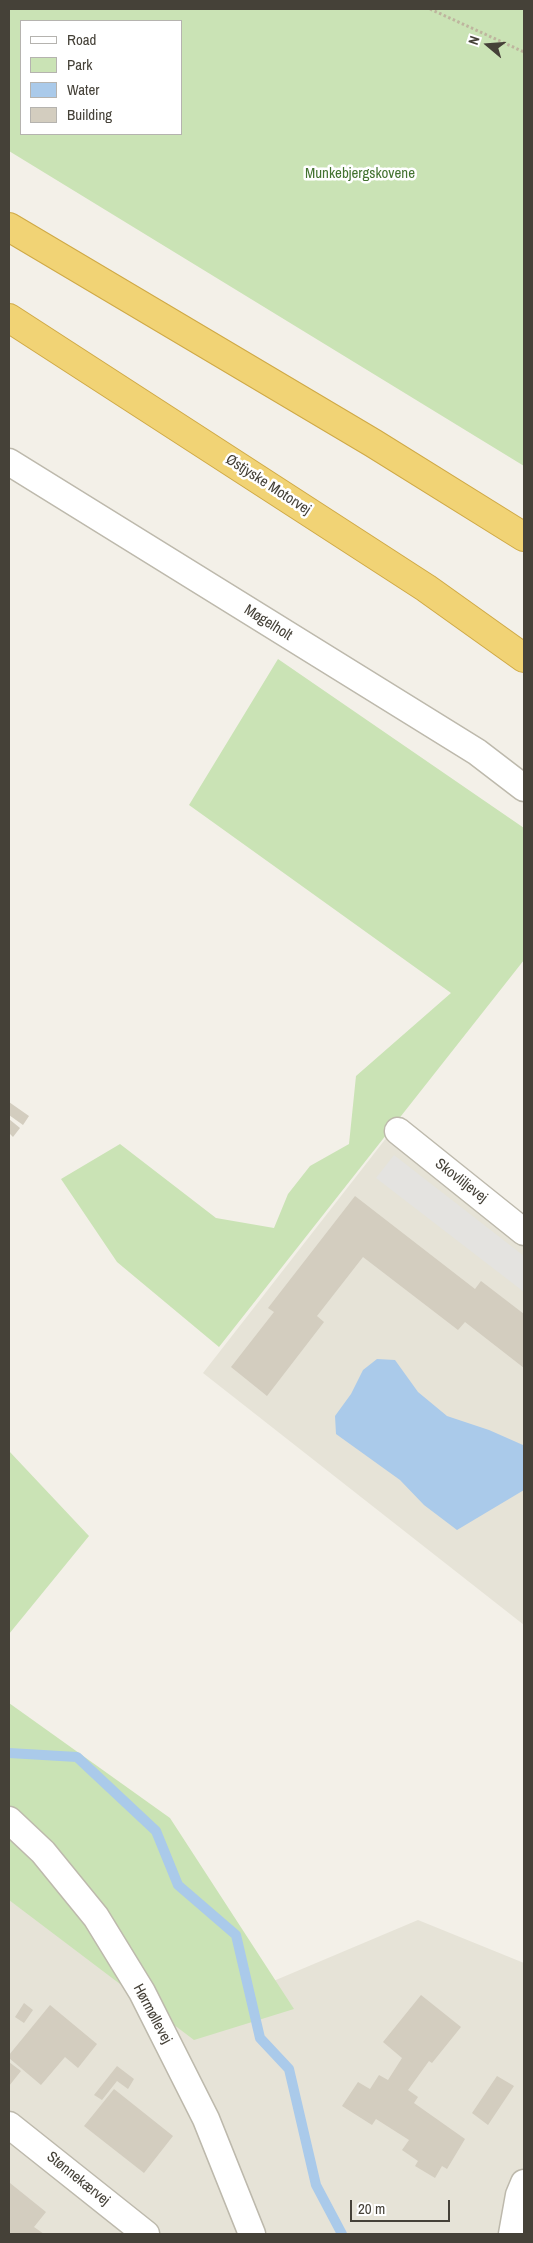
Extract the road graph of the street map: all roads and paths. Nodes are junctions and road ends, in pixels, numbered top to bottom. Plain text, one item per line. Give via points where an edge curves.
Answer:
1 (430, 9) edge
2 (524, 52) edge
3 (9, 227) edge
4 (9, 318) edge
5 (9, 462) edge
6 (521, 533) edge
7 (524, 658) edge
8 (524, 788) edge
9 (398, 1131) dead end
10 (524, 1232) edge
11 (9, 1820) edge
12 (9, 2125) edge
13 (524, 2183) edge
14 (146, 2234) edge
15 (252, 2234) edge
16 (512, 2234) edge

1 - 2 path
3 - 6 highway
4 - 7 highway, Østjyske Motorvej via 418,582
5 - 8 street, Møgelholt via 477,752
9 - 10 street, Skovliljevej
11 - 15 street, Hørmøllevej via 43,1852 96,1917 142,1992 206,2119
12 - 14 street, Stønnekærvej
13 - 16 street

